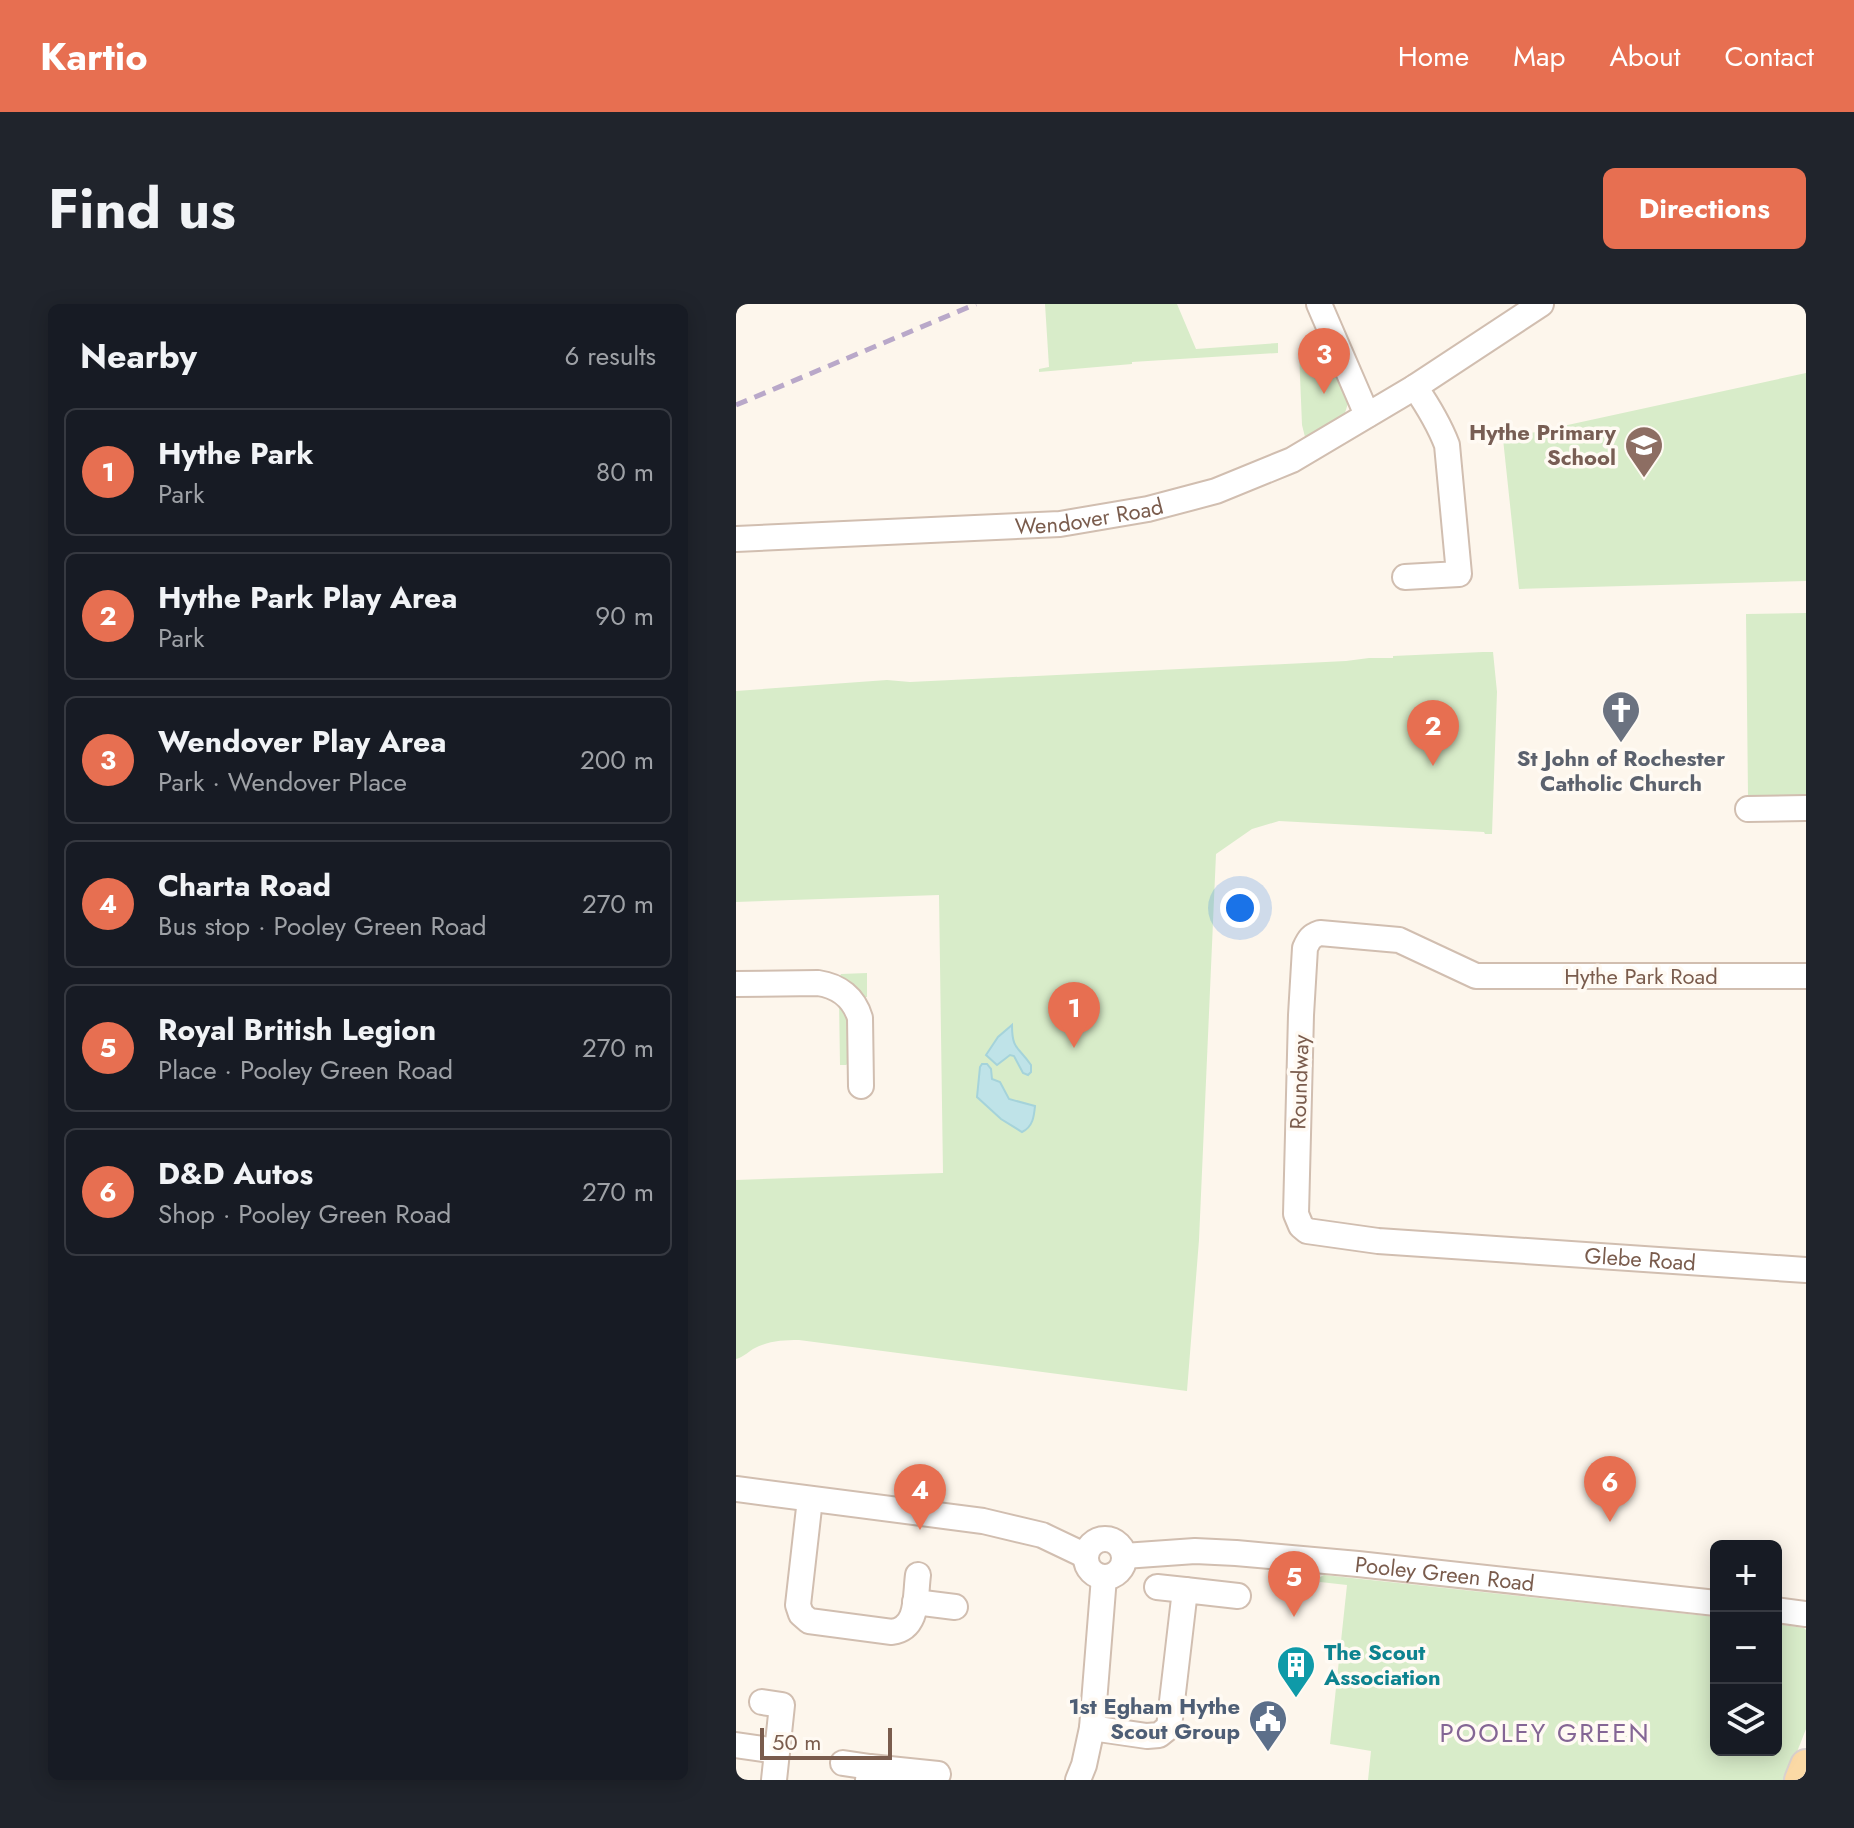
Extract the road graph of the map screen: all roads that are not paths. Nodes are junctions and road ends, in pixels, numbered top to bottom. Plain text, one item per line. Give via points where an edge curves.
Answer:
1 (1319, 304) edge
2 (1541, 304) edge
3 (1415, 387) junction
4 (1367, 415) junction
5 (736, 539) edge
6 (1405, 577) dead end
7 (1806, 808) edge
8 (1748, 809) dead end
9 (1476, 976) joint
10 (1806, 976) edge
11 (736, 984) edge
12 (861, 1086) dead end
13 (1475, 1247) joint
14 (1806, 1270) edge
15 (736, 1489) edge
16 (810, 1499) junction
17 (1086, 1556) junction
18 (1124, 1556) junction
19 (918, 1575) dead end
20 (1104, 1577) junction
21 (1157, 1587) dead end
22 (1185, 1590) junction
23 (1238, 1596) dead end
24 (915, 1602) junction
25 (1710, 1602) edge
26 (955, 1607) dead end
27 (1782, 1611) edge
28 (1806, 1614) edge
29 (762, 1702) dead end
30 (1092, 1728) junction
31 (736, 1745) edge
32 (777, 1751) junction
33 (843, 1763) dead end
34 (869, 1773) edge
35 (938, 1774) dead end
36 (774, 1780) edge
37 (1078, 1780) edge

1 - 4 street
2 - 3 street, Wendover Road
3 - 4 street, Wendover Road
3 - 6 street via 1447,445 1459,574
4 - 5 street, Wendover Road via 1292,460 1216,491 1148,509 1060,524
7 - 8 street
9 - 10 street, Hythe Park Road
9 - 13 street, Roundway via 1399,940 1320,933 1309,939 1296,1198 1296,1214 1307,1231
11 - 12 street via 818,983 845,995 860,1018
13 - 14 street, Glebe Road
15 - 16 street
16 - 17 street via 983,1521 1042,1535
16 - 24 street via 801,1614 809,1621 892,1632 909,1623
17 - 18 street, Pooley Green Road via 1104,1539 1118,1544
17 - 20 street via 1090,1570
18 - 20 street via 1118,1573
18 - 25 street, Pooley Green Road via 1195,1551 1251,1555
19 - 24 street
20 - 30 street
21 - 22 street
22 - 23 street
22 - 30 street via 1169,1727 1147,1736
24 - 26 street
27 - 28 street
29 - 32 street via 782,1705
30 - 37 street
31 - 32 street
32 - 36 street
33 - 34 street
34 - 35 street

